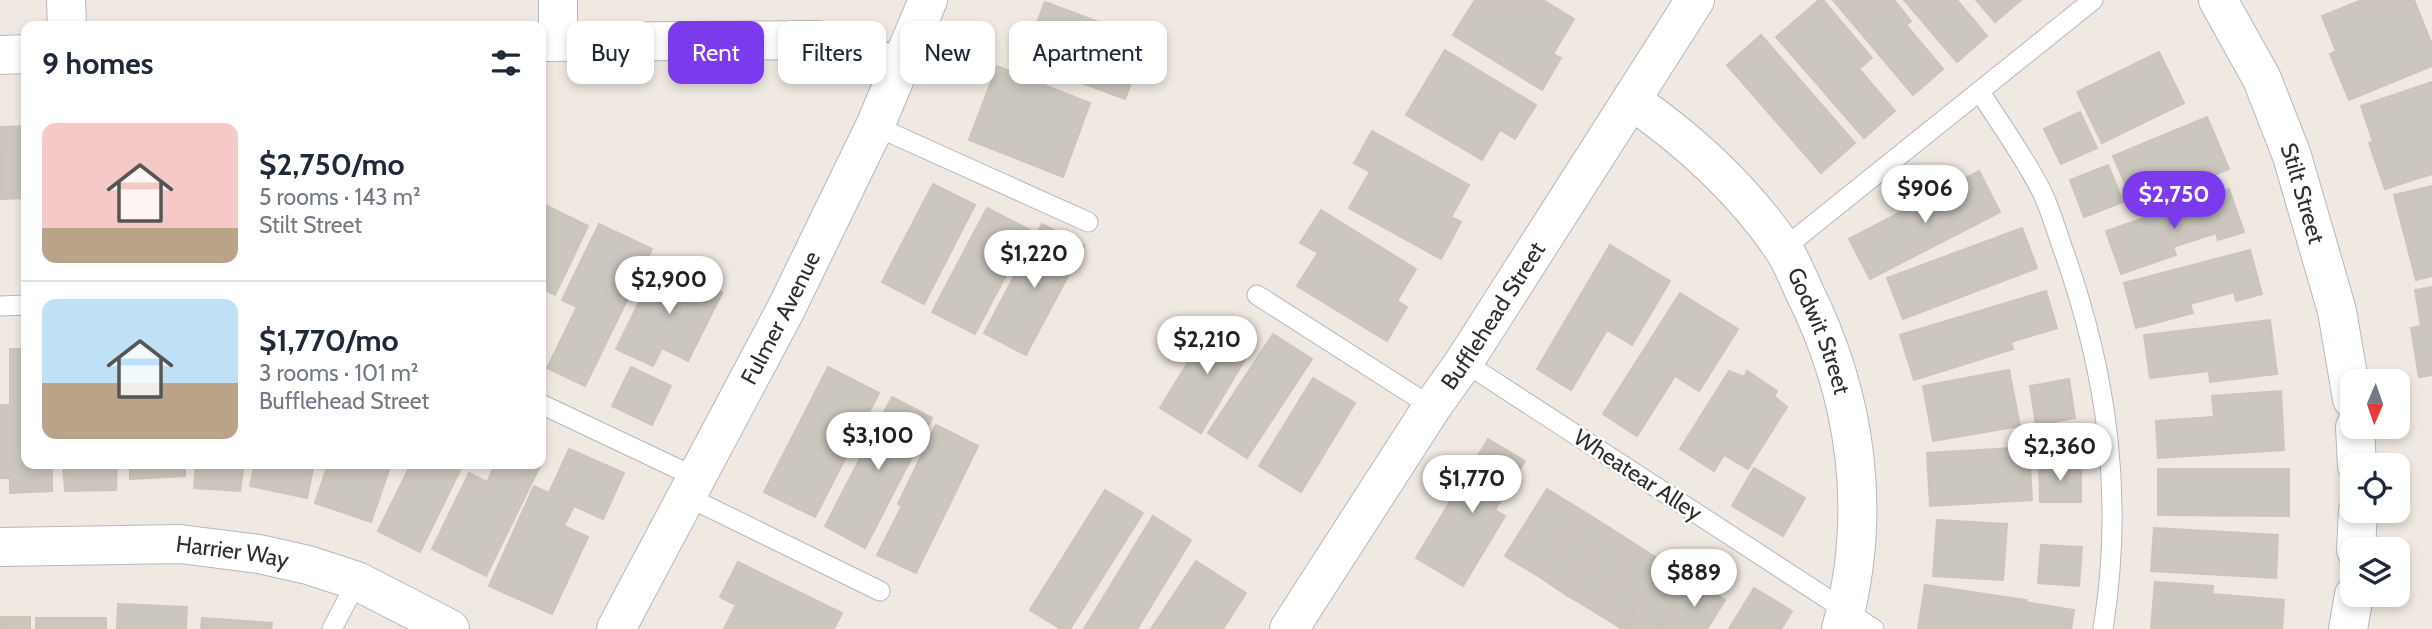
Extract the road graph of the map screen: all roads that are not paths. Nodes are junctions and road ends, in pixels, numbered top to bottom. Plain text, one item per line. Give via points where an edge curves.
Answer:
1 (66, 0) edge
2 (558, 0) edge
3 (928, 0) edge
4 (1695, 0) edge
5 (2093, 0) edge
6 (2218, 0) edge
7 (67, 21) edge
8 (919, 21) edge
9 (550, 42) edge
10 (21, 54) edge
11 (0, 55) edge
12 (900, 68) joint
13 (1980, 92) junction
14 (1631, 100) junction
15 (875, 126) junction
16 (1088, 222) dead end
17 (1783, 248) junction
18 (1257, 295) dead end
19 (21, 305) edge
20 (0, 306) edge
21 (1464, 362) junction
22 (2347, 369) edge
23 (546, 407) edge
24 (1432, 407) junction
25 (691, 487) junction
26 (0, 547) edge
27 (357, 581) junction
28 (880, 591) dead end
29 (2352, 607) edge
30 (1854, 623) edge
31 (332, 629) edge
32 (450, 629) edge
33 (616, 629) edge
34 (1289, 629) edge
35 (2103, 629) edge
36 (2348, 629) edge

1 - 7 street
2 - 9 street
3 - 8 street, Fulmer Avenue
4 - 14 street, Bufflehead Street
5 - 13 lane
6 - 22 street, Stilt Street via 2262,79 2292,156 2337,311
9 - 12 street via 818,40
10 - 11 street
12 - 15 street, Fulmer Avenue
13 - 17 lane
13 - 35 lane via 2042,192 2095,354 2107,423 2113,503 2110,587
14 - 17 street, Godwit Street via 1710,162
14 - 21 street, Bufflehead Street
15 - 16 lane
15 - 25 street, Fulmer Avenue via 786,309
17 - 30 street, Godwit Street via 1819,320 1844,398 1858,473
18 - 24 lane
19 - 20 lane
21 - 24 street, Bufflehead Street
21 - 30 lane, Wheatear Alley
23 - 25 lane
24 - 34 street, Bufflehead Street
25 - 28 lane
25 - 33 street, Fulmer Avenue
26 - 27 street, Harrier Way via 180,544 259,554
27 - 31 lane
27 - 32 street, Harrier Way
29 - 36 street

